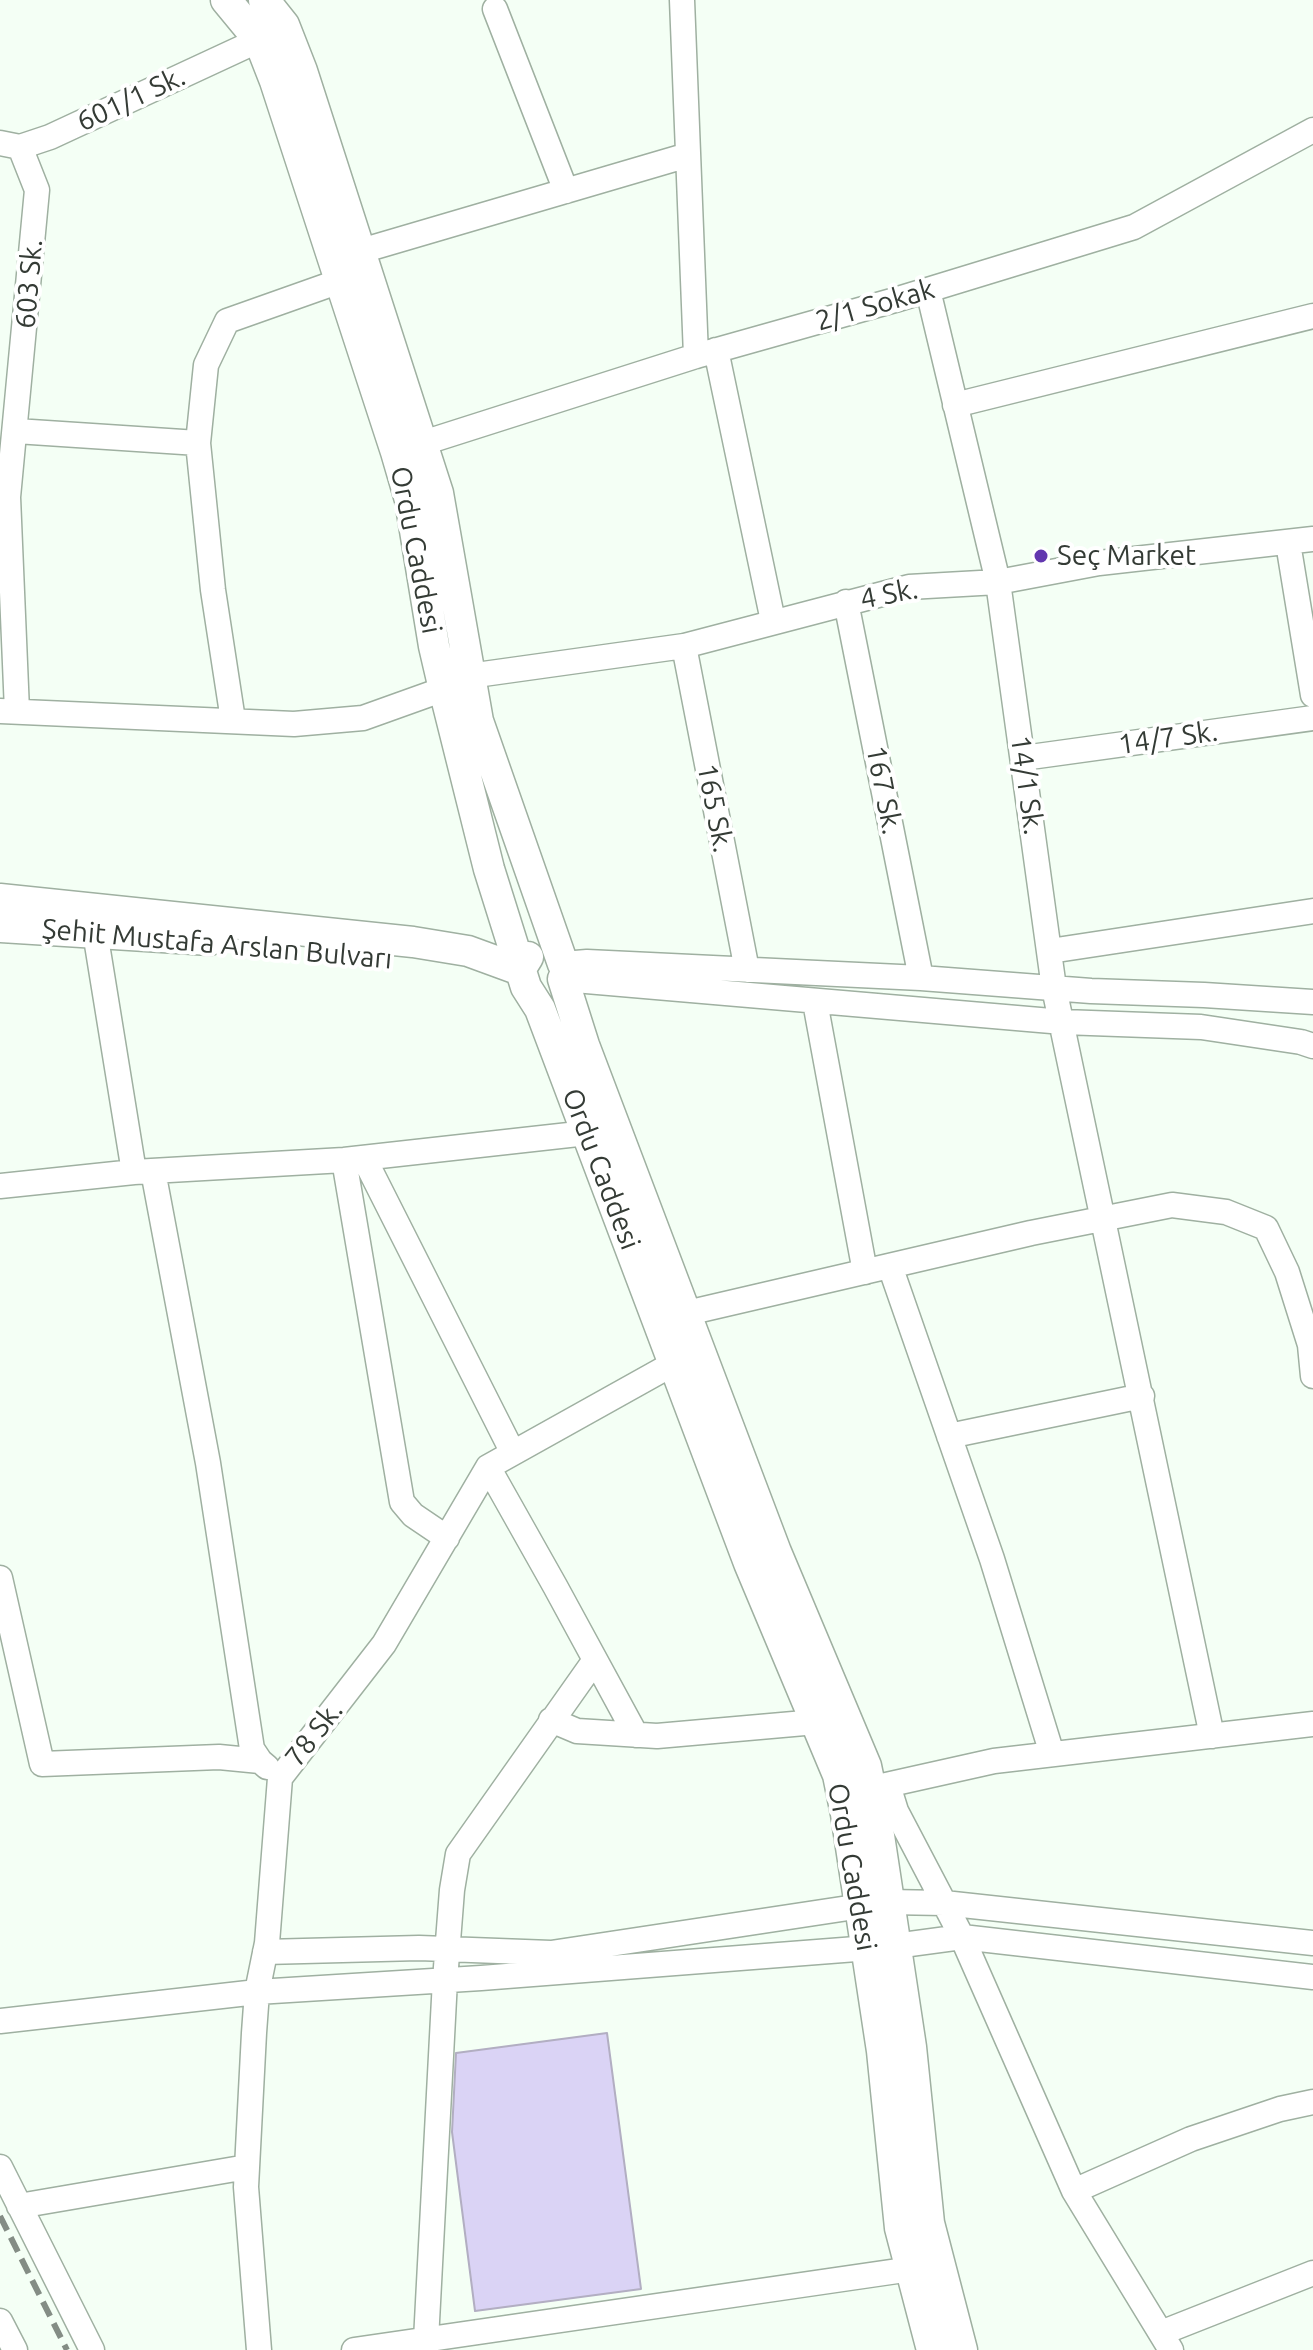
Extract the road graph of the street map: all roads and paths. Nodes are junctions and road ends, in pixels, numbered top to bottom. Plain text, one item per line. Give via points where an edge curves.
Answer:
1 (226, 0) edge
2 (264, 0) edge
3 (682, 0) edge
4 (495, 9) dead end
5 (272, 32) junction
6 (1313, 130) edge
7 (10, 145) edge
8 (688, 155) junction
9 (566, 191) junction
10 (350, 266) junction
11 (928, 290) junction
12 (1313, 316) edge
13 (706, 353) junction
14 (955, 405) junction
15 (16, 431) junction
16 (198, 443) junction
17 (410, 447) junction
18 (4, 496) edge
19 (1313, 539) edge
20 (1288, 543) junction
21 (998, 582) junction
22 (846, 602) junction
23 (773, 621) junction
24 (684, 646) junction
25 (456, 683) junction
26 (1313, 695) edge
27 (9, 711) edge
28 (1313, 718) edge
29 (233, 720) junction
30 (1023, 758) junction
31 (0, 899) edge
32 (1313, 911) edge
33 (0, 927) edge
34 (95, 932) junction
35 (1050, 951) junction
36 (747, 970) junction
37 (563, 972) junction
38 (921, 978) junction
39 (527, 983) junction
40 (1054, 988) junction
41 (815, 1002) junction
42 (1313, 1002) edge
43 (1063, 1022) junction
44 (1313, 1046) edge
45 (587, 1133) junction
46 (354, 1159) junction
47 (144, 1171) junction
48 (0, 1186) edge
49 (1105, 1218) junction
50 (890, 1266) junction
51 (865, 1272) junction
52 (1301, 1281) edge
53 (673, 1318) junction
54 (688, 1356) junction
55 (1313, 1376) edge
56 (1142, 1396) junction
57 (949, 1436) junction
58 (513, 1453) junction
59 (488, 1467) junction
60 (447, 1538) junction
61 (0, 1578) edge
62 (595, 1660) junction
63 (551, 1720) junction
64 (816, 1722) junction
65 (1313, 1724) edge
66 (636, 1735) junction
67 (1212, 1736) junction
68 (1052, 1754) junction
69 (260, 1761) junction
70 (280, 1778) junction
71 (879, 1787) junction
72 (944, 1903) junction
73 (874, 1905) junction
74 (962, 1937) junction
75 (1313, 1943) edge
76 (880, 1946) junction
77 (447, 1949) junction
78 (265, 1952) junction
79 (1313, 1977) edge
80 (445, 1980) junction
81 (257, 1992) junction
82 (0, 2021) edge
83 (1313, 2102) edge
84 (0, 2167) edge
85 (247, 2167) junction
86 (1074, 2191) junction
87 (19, 2206) junction
88 (911, 2269) junction
89 (1313, 2273) edge
90 (0, 2321) edge
91 (426, 2340) junction
92 (1166, 2342) edge
93 (15, 2350) edge
94 (92, 2350) edge
95 (259, 2350) edge
96 (354, 2350) edge
97 (932, 2350) edge
98 (962, 2350) edge

1 - 5 main road, Ordu Caddesi
2 - 5 main road, Ordu Caddesi
3 - 8 street
4 - 9 street
5 - 7 street, 601/1 Sk. via 50,137
5 - 10 main road, Ordu Caddesi via 275,81
6 - 11 street, 2/1 Sokak via 1134,227
7 - 15 street, 603 Sk. via 37,190
8 - 9 street
8 - 13 street
9 - 10 street
10 - 16 street via 227,321 206,365
10 - 17 main road, Ordu Caddesi
11 - 13 street, 2/1 Sokak
11 - 14 street, 14/1 Sk.
12 - 14 street
13 - 17 street, 2/1 Sokak
13 - 23 street
14 - 21 street, 14/1 Sk.
15 - 16 street
15 - 18 street, 603 Sk.
16 - 29 street
17 - 25 main road, Ordu Caddesi via 410,500 434,646
18 - 27 street, 603 Sk.
19 - 20 street, 4 Sk.
20 - 21 street, 4 Sk. via 1099,563
20 - 26 street
21 - 22 street, 4 Sk. via 909,587
21 - 30 street, 14/1 Sk.
22 - 23 street, 4 Sk.
22 - 38 street, 167 Sk.
23 - 24 street, 4 Sk.
24 - 25 street, 4 Sk.
24 - 36 street, 165 Sk.
25 - 29 street, 4 Sk. via 363,718 294,724
25 - 37 main road, Ordu Caddesi via 478,721
25 - 39 main road, Ordu Caddesi via 489,869
27 - 29 street, 4 Sk.
28 - 30 street, 14/7 Sk.
30 - 35 street, 14/1 Sk.
31 - 39 main road, Şehit Mustafa Arslan Bulvarı via 413,942 468,951
32 - 35 street
33 - 34 main road, Şehit Mustafa Arslan Bulvarı
34 - 39 main road, Şehit Mustafa Arslan Bulvarı via 348,949
34 - 47 street
35 - 40 street, 14/1 Sk.
36 - 37 street via 587,962
36 - 38 street
37 - 39 main road via 556,956 535,952 526,959
37 - 41 street
37 - 53 main road, Ordu Caddesi
38 - 40 street
39 - 45 main road, Ordu Caddesi
40 - 42 street
40 - 43 street, 14/1 Sk.
41 - 43 street
41 - 51 street
43 - 44 street via 1201,1027
43 - 49 street, 14/1 Sk.
45 - 46 street
45 - 53 main road, Ordu Caddesi
46 - 47 street
46 - 58 street
46 - 60 street via 402,1502
47 - 48 street
47 - 69 street via 208,1463 252,1749
49 - 50 street
49 - 52 street via 1172,1205 1226,1212 1266,1228
49 - 56 street, 14/1 Sk.
50 - 51 street
50 - 57 street
51 - 53 street
52 - 55 street
53 - 54 main road, Ordu Caddesi
54 - 58 street
54 - 64 main road, Ordu Caddesi via 749,1563
54 - 71 main road, Ordu Caddesi
56 - 57 street
56 - 67 street, 14/1 Sk.
57 - 68 street
58 - 59 street
59 - 60 street, 78 Sk.
59 - 62 street
60 - 70 street, 78 Sk. via 384,1644
61 - 69 street via 42,1764 219,1757
62 - 63 street
62 - 66 street
63 - 66 street via 577,1731
63 - 77 street via 458,1854
64 - 66 street
64 - 73 main road, Ordu Caddesi via 838,1775
65 - 67 street
67 - 68 street
68 - 71 street
69 - 70 street
70 - 78 street, 78 Sk.
71 - 72 street
71 - 73 main road, Ordu Caddesi
72 - 73 street
72 - 74 street
72 - 75 street
73 - 76 main road, Ordu Caddesi
73 - 77 street via 551,1953
74 - 76 street
74 - 79 street
74 - 86 street
76 - 80 street
76 - 88 main road, Ordu Caddesi via 882,2051 900,2228
76 - 98 main road, Ordu Caddesi via 911,2047 929,2223
77 - 78 street
77 - 80 street
78 - 81 street, 78 Sk.
80 - 81 street
80 - 91 street
81 - 82 street
81 - 85 street, 78 Sk.
83 - 86 street via 1191,2139
84 - 87 street
85 - 87 street
85 - 95 street, 78 Sk.
86 - 92 street
87 - 94 street
88 - 91 street
88 - 97 main road, Ordu Caddesi
89 - 92 street
90 - 93 street
91 - 96 street

